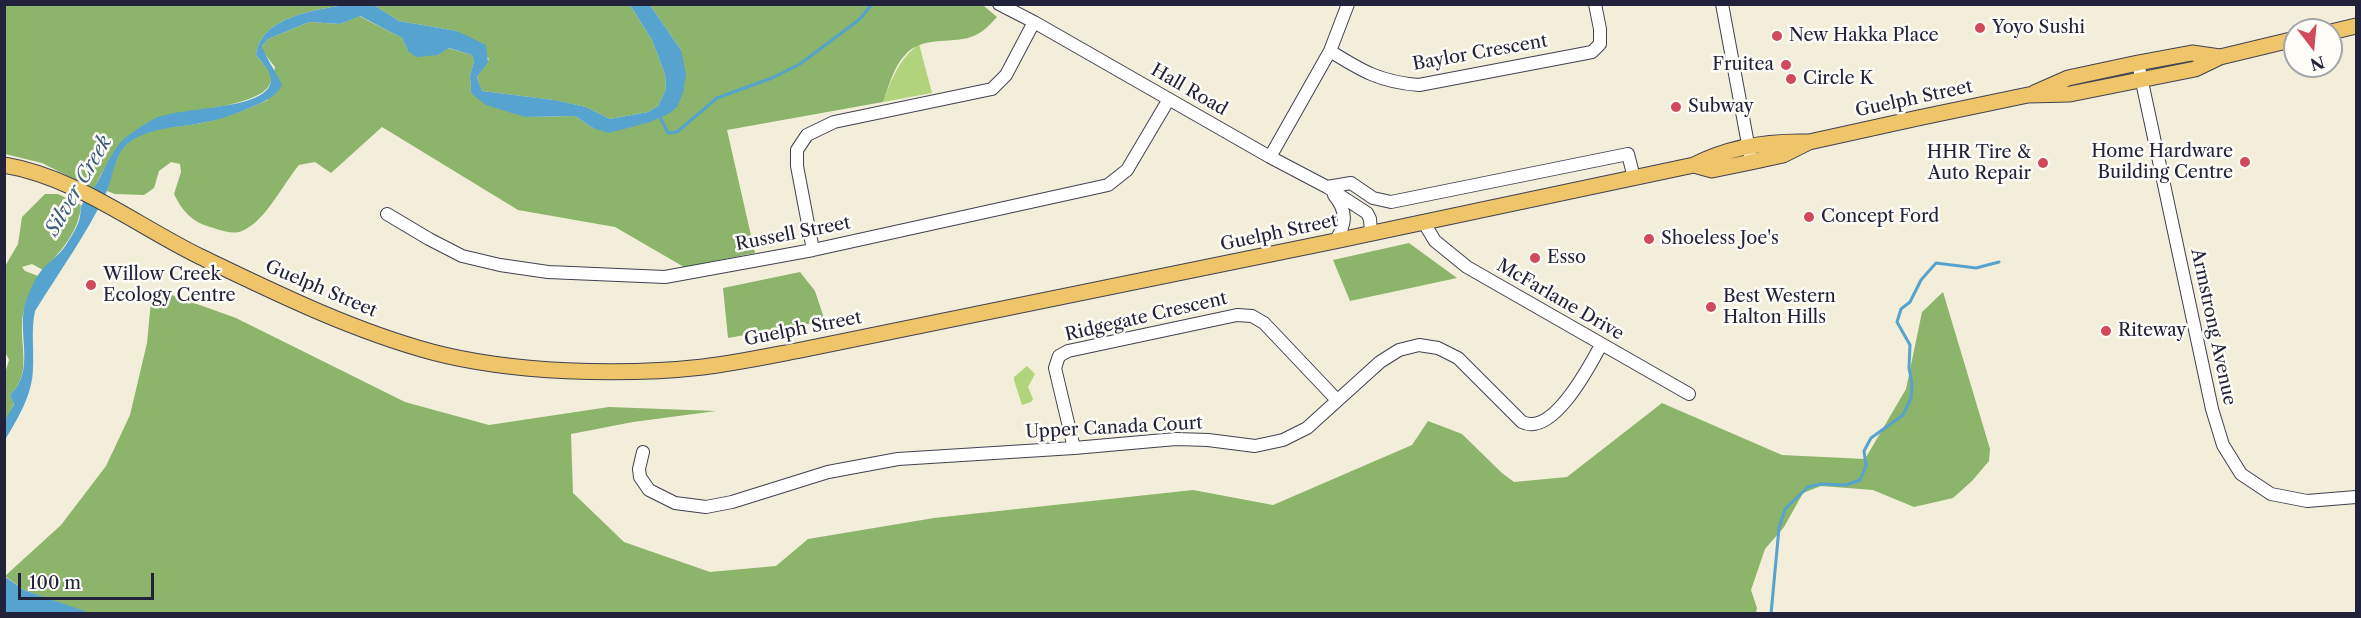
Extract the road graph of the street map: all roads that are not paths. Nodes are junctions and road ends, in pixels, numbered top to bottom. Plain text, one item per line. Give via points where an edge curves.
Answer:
1 (999, 4) edge
2 (1595, 4) edge
3 (1722, 4) edge
4 (1346, 5) edge
5 (1034, 22) junction
6 (2283, 42) edge
7 (1330, 51) junction
8 (2220, 57) junction
9 (2138, 63) junction
10 (2141, 79) junction
11 (2028, 95) junction
12 (1169, 99) junction
13 (1750, 154) junction
14 (1270, 157) junction
15 (4, 165) edge
16 (1634, 178) junction
17 (1327, 187) junction
18 (387, 214) dead end
19 (1424, 223) junction
20 (1371, 233) junction
21 (1335, 242) junction
22 (813, 250) junction
23 (1601, 345) junction
24 (1689, 394) dead end
25 (1337, 400) junction
26 (1074, 448) junction
27 (644, 452) dead end
28 (2356, 497) edge

1 - 5 street, Hall Road
2 - 7 street, Baylor Crescent via 1600,44 1592,52 1419,85 1392,83
3 - 13 street
4 - 7 street
5 - 12 street, Hall Road
5 - 22 street via 1006,75 992,89 834,122 807,135 797,150 797,166
6 - 8 main road, Guelph Street
7 - 14 street
8 - 9 main road, Guelph Street via 2192,53
8 - 10 main road, Guelph Street via 2195,69
9 - 10 street, Armstrong Avenue
9 - 11 main road, Guelph Street via 2068,78
10 - 11 main road, Guelph Street via 2070,94
10 - 28 street, Armstrong Avenue via 2223,445 2241,474 2271,494 2307,501
11 - 13 main road, Guelph Street via 1809,142 1781,141
12 - 14 street, Hall Road
12 - 22 street, Russell Street via 1127,170 1108,185
13 - 16 main road, Guelph Street via 1711,156 1694,165
14 - 17 street, Hall Road
15 - 21 main road, Guelph Street via 67,185 200,256 360,329 432,352 482,362 603,372 702,367 801,350
16 - 17 street, Hall Road via 1628,154 1391,202 1373,198 1350,183
16 - 19 main road, Guelph Street
17 - 20 street, Hall Road via 1367,213
17 - 21 street via 1345,216
18 - 22 street, Russell Street via 462,256 548,272 666,277
19 - 20 main road, Guelph Street
19 - 23 street, McFarlane Drive via 1435,241 1467,267
20 - 21 main road, Guelph Street
23 - 24 street, McFarlane Drive
23 - 25 street, Upper Canada Court via 1576,388 1537,424 1522,422 1458,358 1429,346 1409,347 1390,355
25 - 26 street, Upper Canada Court via 1307,428 1283,440 1255,446 1176,439
25 - 26 street, Ridgegate Crescent via 1264,323 1252,316 1237,315 1059,356 1055,368
26 - 27 street, Upper Canada Court via 898,459 828,472 706,507 675,503 649,490 640,477

